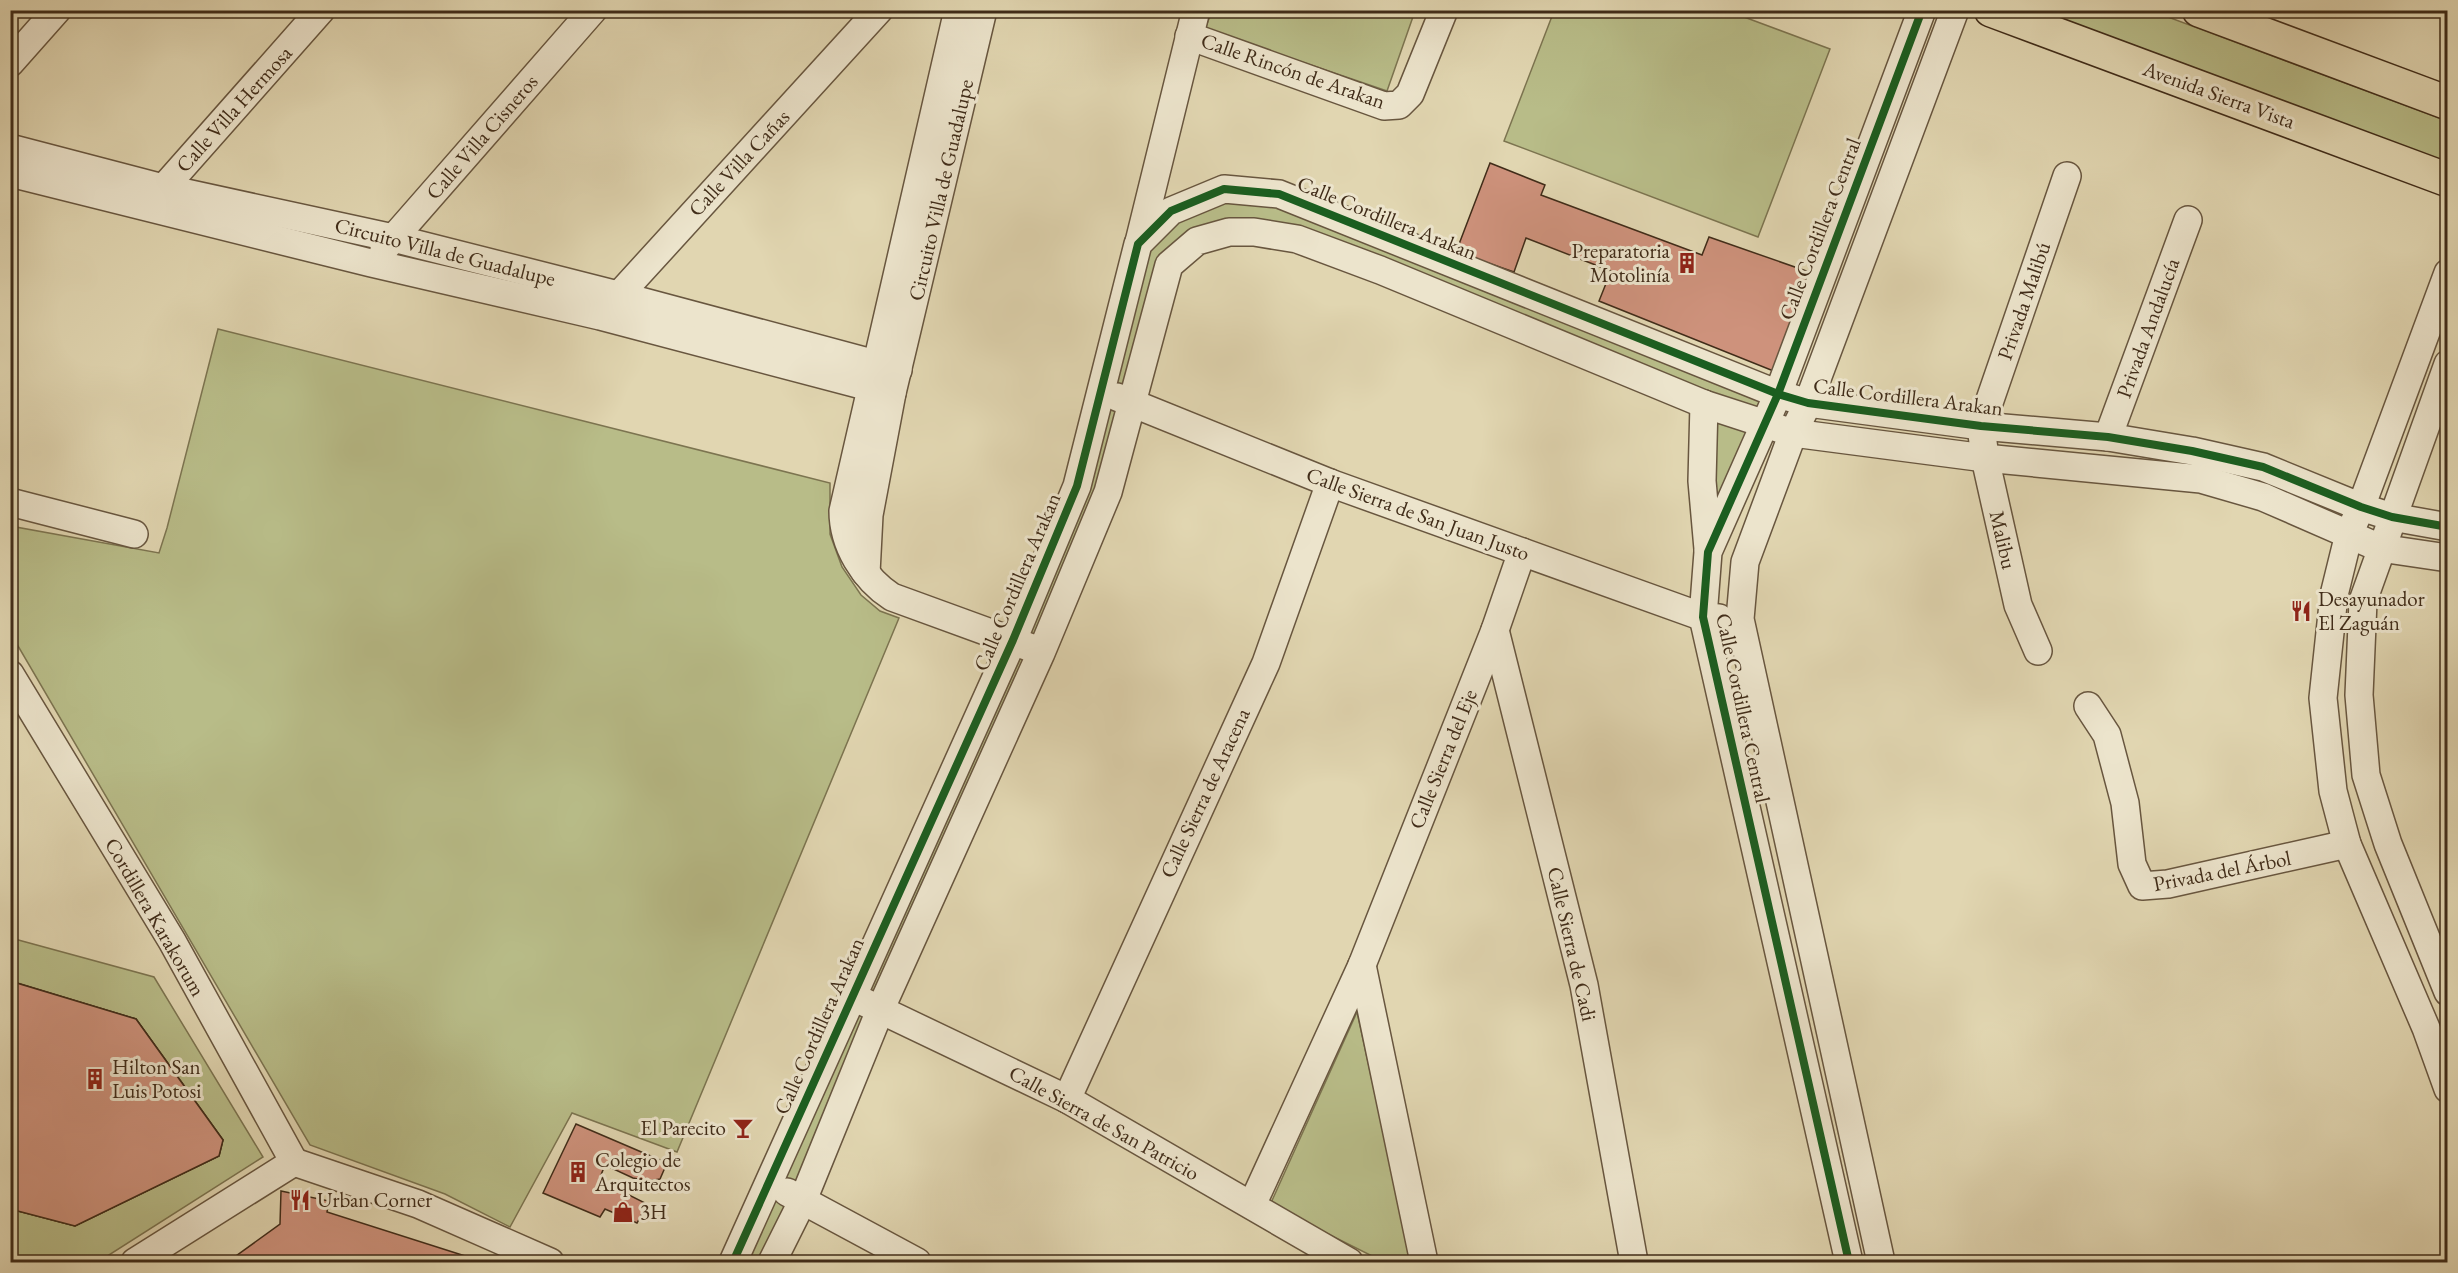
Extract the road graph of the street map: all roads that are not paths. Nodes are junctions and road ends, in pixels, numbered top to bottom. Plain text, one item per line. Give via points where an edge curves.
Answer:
1 (57, 10) edge
2 (321, 10) edge
3 (593, 10) edge
4 (879, 10) edge
5 (958, 10) edge
6 (983, 10) edge
7 (1444, 10) edge
8 (1922, 10) edge
9 (1955, 10) edge
10 (1991, 10) edge
11 (2199, 10) edge
12 (1192, 23) edge
13 (10, 63) edge
14 (2448, 103) edge
15 (10, 148) edge
16 (10, 173) edge
17 (2067, 176) dead end
18 (2448, 180) edge
19 (155, 198) junction
20 (2188, 220) dead end
21 (393, 238) junction
22 (1138, 244) junction
23 (371, 263) junction
24 (1170, 265) junction
25 (2448, 273) edge
26 (618, 295) junction
27 (600, 316) junction
28 (2448, 364) edge
29 (885, 379) junction
30 (1102, 391) junction
31 (1778, 394) junction
32 (1132, 402) junction
33 (1808, 403) junction
34 (1704, 404) junction
35 (1764, 424) junction
36 (1981, 426) junction
37 (1793, 433) junction
38 (2108, 437) junction
39 (1984, 458) junction
40 (1330, 483) junction
41 (10, 502) edge
42 (2361, 507) junction
43 (2392, 517) junction
44 (2448, 528) edge
45 (134, 534) dead end
46 (2349, 534) junction
47 (2380, 548) junction
48 (1522, 552) junction
49 (1708, 552) junction
50 (2448, 558) edge
51 (1703, 617) junction
52 (1740, 619) junction
53 (1495, 630) junction
54 (1013, 640) junction
55 (2038, 651) dead end
56 (1041, 653) junction
57 (10, 674) edge
58 (2088, 706) dead end
59 (2347, 844) junction
60 (1362, 965) junction
61 (2448, 992) edge
62 (852, 997) junction
63 (880, 1008) junction
64 (2437, 1023) edge
65 (2448, 1089) edge
66 (1067, 1099) junction
67 (1846, 1105) junction
68 (1814, 1112) junction
69 (294, 1162) junction
70 (768, 1182) junction
71 (803, 1200) junction
72 (1252, 1205) junction
73 (536, 1260) edge
74 (135, 1263) edge
75 (733, 1263) edge
76 (772, 1263) edge
77 (917, 1263) edge
78 (1349, 1263) edge
79 (1424, 1263) edge
80 (1634, 1263) edge
81 (1850, 1263) edge
82 (1881, 1263) edge

1 - 13 street
2 - 19 street, Calle Villa Hermosa
3 - 21 street, Calle Villa Cisneros
4 - 26 street, Calle Villa Cañas
5 - 29 street, Circuito Villa de Guadalupe
6 - 29 street, Circuito Villa de Guadalupe
7 - 12 street, Calle Rincón de Arakan via 1410,94 1399,105 1384,106
8 - 31 street, Calle Cordillera Central
9 - 33 street, Calle Cordillera Central
10 - 18 main road, Avenida Sierra Vista
11 - 14 main road
12 - 22 street, Calle Rincón de Arakan
15 - 19 street, Circuito Villa de Guadalupe
16 - 19 street, Circuito Villa de Guadalupe
17 - 36 street, Privada Malibú
19 - 21 street, Circuito Villa de Guadalupe
19 - 23 street, Circuito Villa de Guadalupe
20 - 38 street, Privada Andalucía
21 - 23 street, Calle Villa Cisneros
21 - 26 street, Circuito Villa de Guadalupe
22 - 24 street
22 - 30 street, Calle Cordillera Arakan
22 - 31 street, Calle Cordillera Arakan via 1171,211 1224,189 1279,194
23 - 27 street, Circuito Villa de Guadalupe
24 - 32 street
24 - 34 street via 1197,241 1229,232 1297,239
25 - 42 street
26 - 27 street, Calle Villa Cañas
26 - 29 street, Circuito Villa de Guadalupe
27 - 29 street, Circuito Villa de Guadalupe
28 - 43 street
29 - 54 street, Circuito Villa de Guadalupe via 843,511 847,539 877,588 892,597
30 - 32 street, Calle Sierra de San Juan Justo
30 - 54 street, Calle Cordillera Arakan via 1077,486
31 - 33 street, Calle Cordillera Arakan
31 - 35 street, Calle Cordillera Central
32 - 40 street, Calle Sierra de San Juan Justo
32 - 56 street via 1108,492
33 - 36 street, Calle Cordillera Arakan
33 - 37 street, Calle Cordillera Central
34 - 35 street
34 - 49 street via 1702,481
35 - 37 street
35 - 49 street, Calle Cordillera Central
36 - 38 street, Calle Cordillera Arakan
36 - 39 street, Malibu
37 - 39 street
37 - 52 street, Calle Cordillera Central via 1745,562
38 - 42 street, Calle Cordillera Arakan via 2263,467
39 - 46 street via 2201,479 2263,497
39 - 55 street, Malibu via 2018,605
40 - 48 street, Calle Sierra de San Juan Justo
40 - 66 street, Calle Sierra de Aracena via 1266,663
41 - 45 street
42 - 43 street, Calle Cordillera Arakan
42 - 46 street
43 - 44 street, Calle Cordillera Arakan
43 - 47 street
46 - 47 street
46 - 59 street via 2334,595 2323,698 2333,791
47 - 50 street
47 - 61 street via 2363,601 2359,695 2366,775 2388,844
48 - 51 street, Calle Sierra de San Juan Justo
48 - 53 street, Calle Sierra del Eje
49 - 51 street, Calle Cordillera Central
51 - 52 street, Calle Sierra de San Juan Justo
51 - 68 street, Calle Cordillera Central
52 - 67 street, Calle Cordillera Central
53 - 60 street, Calle Sierra del Eje
53 - 80 street, Calle Sierra de Cadi via 1584,985
54 - 56 street, Circuito Villa de Guadalupe
54 - 62 street, Calle Cordillera Arakan
56 - 63 street
57 - 69 street, Cordillera Karakorum via 172,941
58 - 59 street, Privada del Árbol via 2108,735 2126,803 2132,864 2142,886 2168,884
59 - 64 street
60 - 72 street, Calle Sierra del Eje
60 - 79 street
62 - 63 street, Calle Sierra de San Patricio
62 - 70 street, Calle Cordillera Arakan
63 - 66 street, Calle Sierra de San Patricio
63 - 71 street
64 - 65 street
66 - 72 street, Calle Sierra de San Patricio
67 - 68 street
67 - 82 street, Calle Cordillera Central
68 - 81 street, Calle Cordillera Central
69 - 73 street via 418,1204
69 - 74 street
70 - 71 street
70 - 75 street, Calle Cordillera Arakan
71 - 76 street
71 - 77 street
72 - 78 street, Calle Sierra de San Patricio

